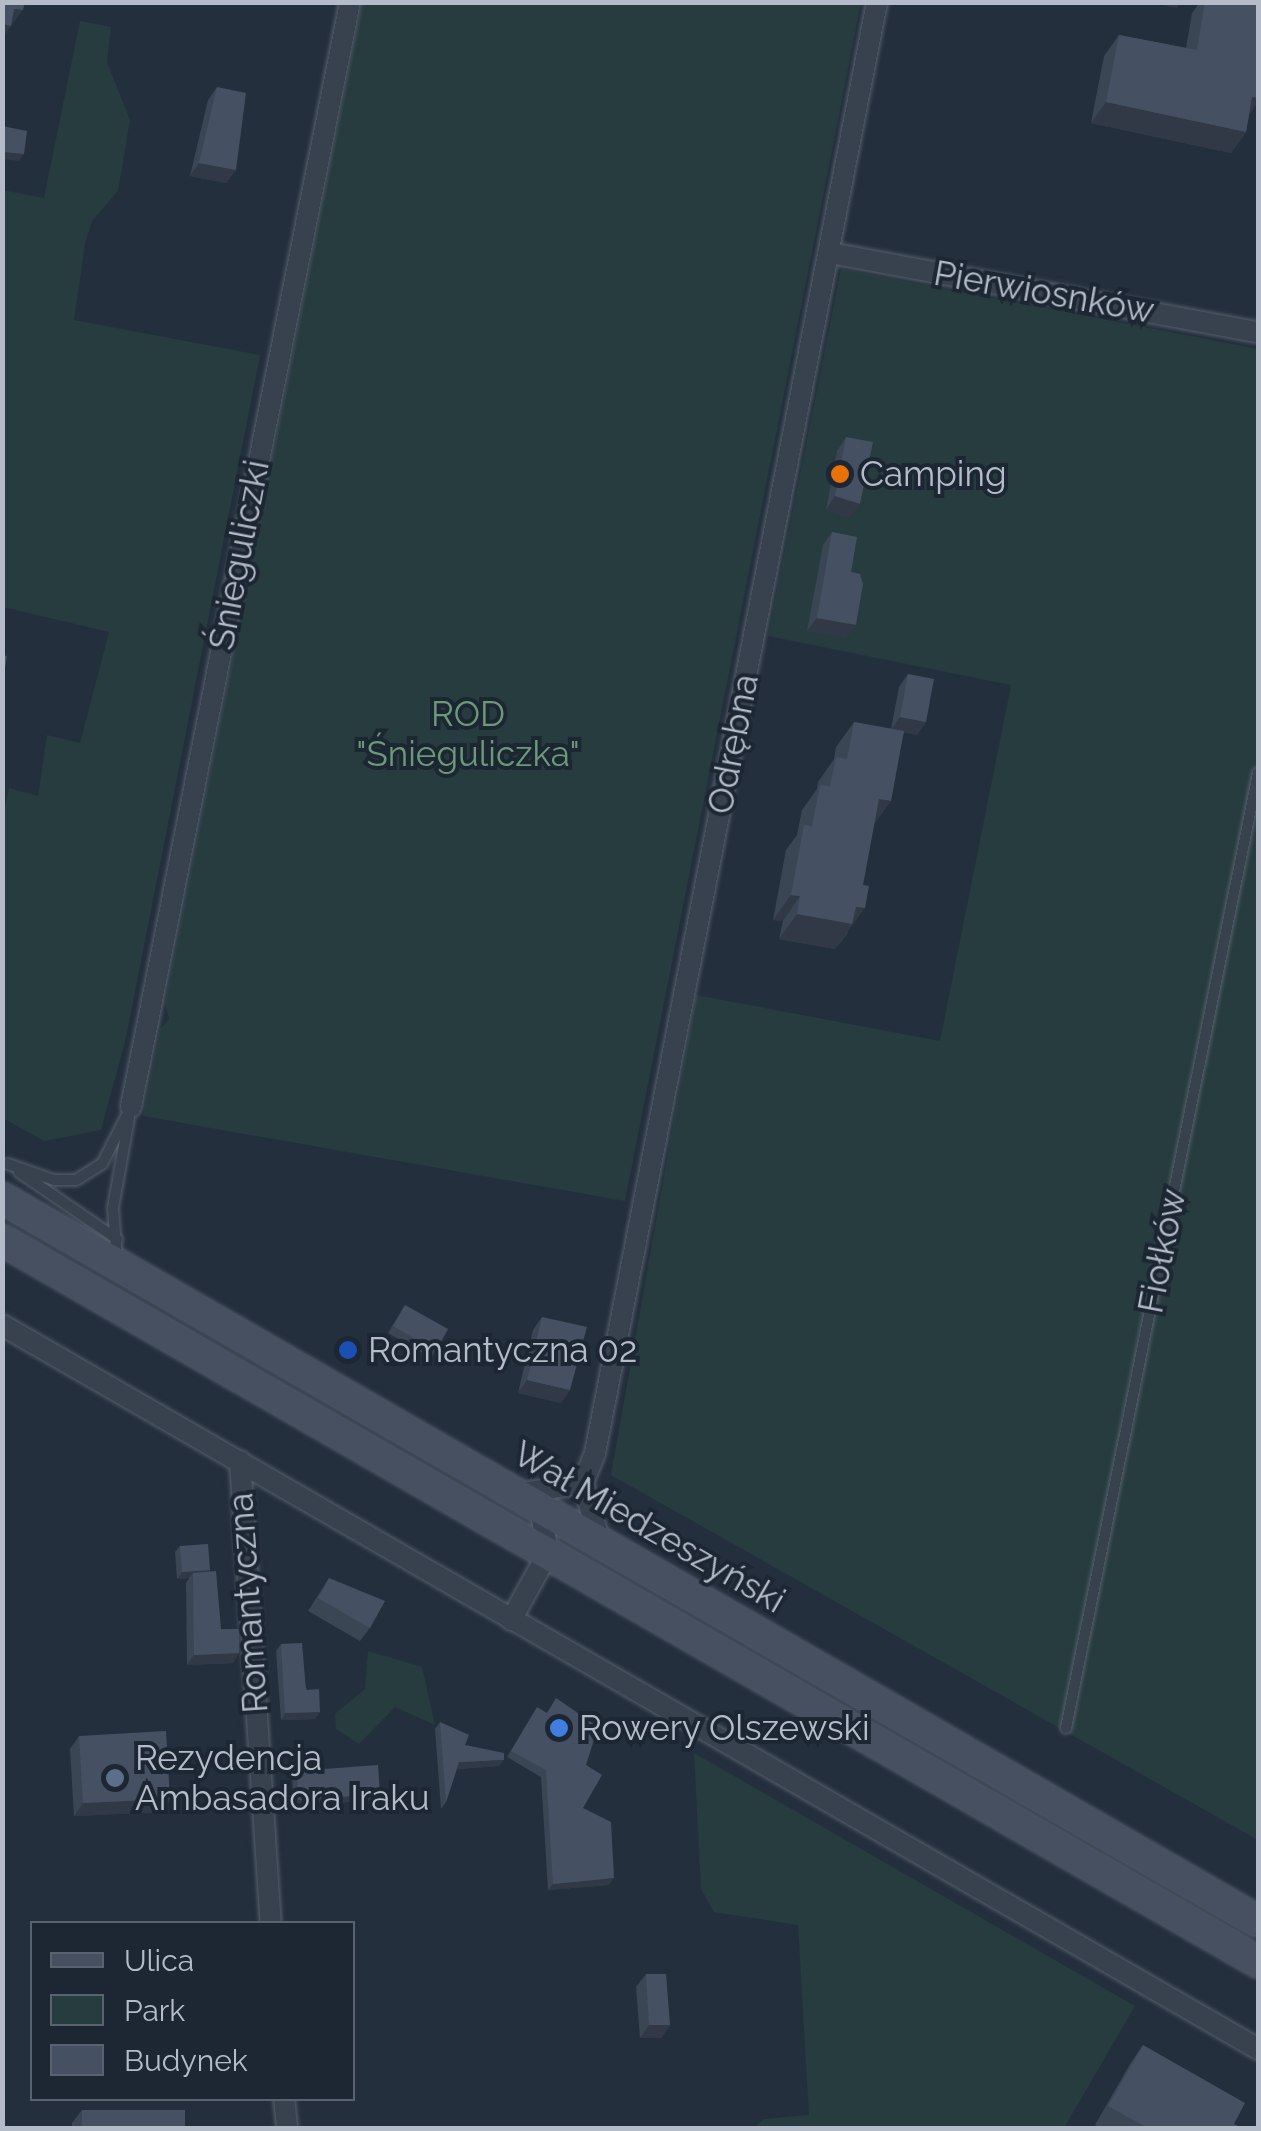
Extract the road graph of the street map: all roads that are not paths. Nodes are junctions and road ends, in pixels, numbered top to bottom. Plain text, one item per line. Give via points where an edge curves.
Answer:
1 (350, 2) edge
2 (877, 2) edge
3 (830, 253) junction
4 (1258, 332) edge
5 (1258, 773) edge
6 (131, 1107) junction
7 (5, 1162) edge
8 (2, 1198) edge
9 (2, 1240) edge
10 (117, 1251) junction
11 (2, 1325) edge
12 (240, 1461) junction
13 (582, 1483) junction
14 (528, 1501) junction
15 (600, 1542) junction
16 (548, 1553) junction
17 (511, 1620) junction
18 (1066, 1728) dead end
19 (271, 1921) edge
20 (1258, 1921) edge
21 (1258, 1962) edge
22 (1258, 2049) edge
23 (284, 2101) edge
24 (287, 2128) edge

1 - 6 street, Śnieguliczki
2 - 3 street, Odrębna
3 - 4 street, Pierwiosnków
3 - 13 street, Odrębna via 595,1453
5 - 18 lane, Fiołków
6 - 7 lane via 102,1164 76,1180 54,1180
6 - 10 lane via 114,1208
7 - 10 lane
8 - 10 main road, Wał Miedzeszyński
9 - 16 main road, Wał Miedzeszyński
10 - 14 main road, Wał Miedzeszyński
11 - 12 street
12 - 17 street
12 - 19 street, Romantyczna
13 - 14 street
13 - 15 street
14 - 15 main road, Wał Miedzeszyński
14 - 16 street
15 - 20 main road, Wał Miedzeszyński
16 - 17 street
16 - 21 main road, Wał Miedzeszyński
17 - 22 street
23 - 24 street

